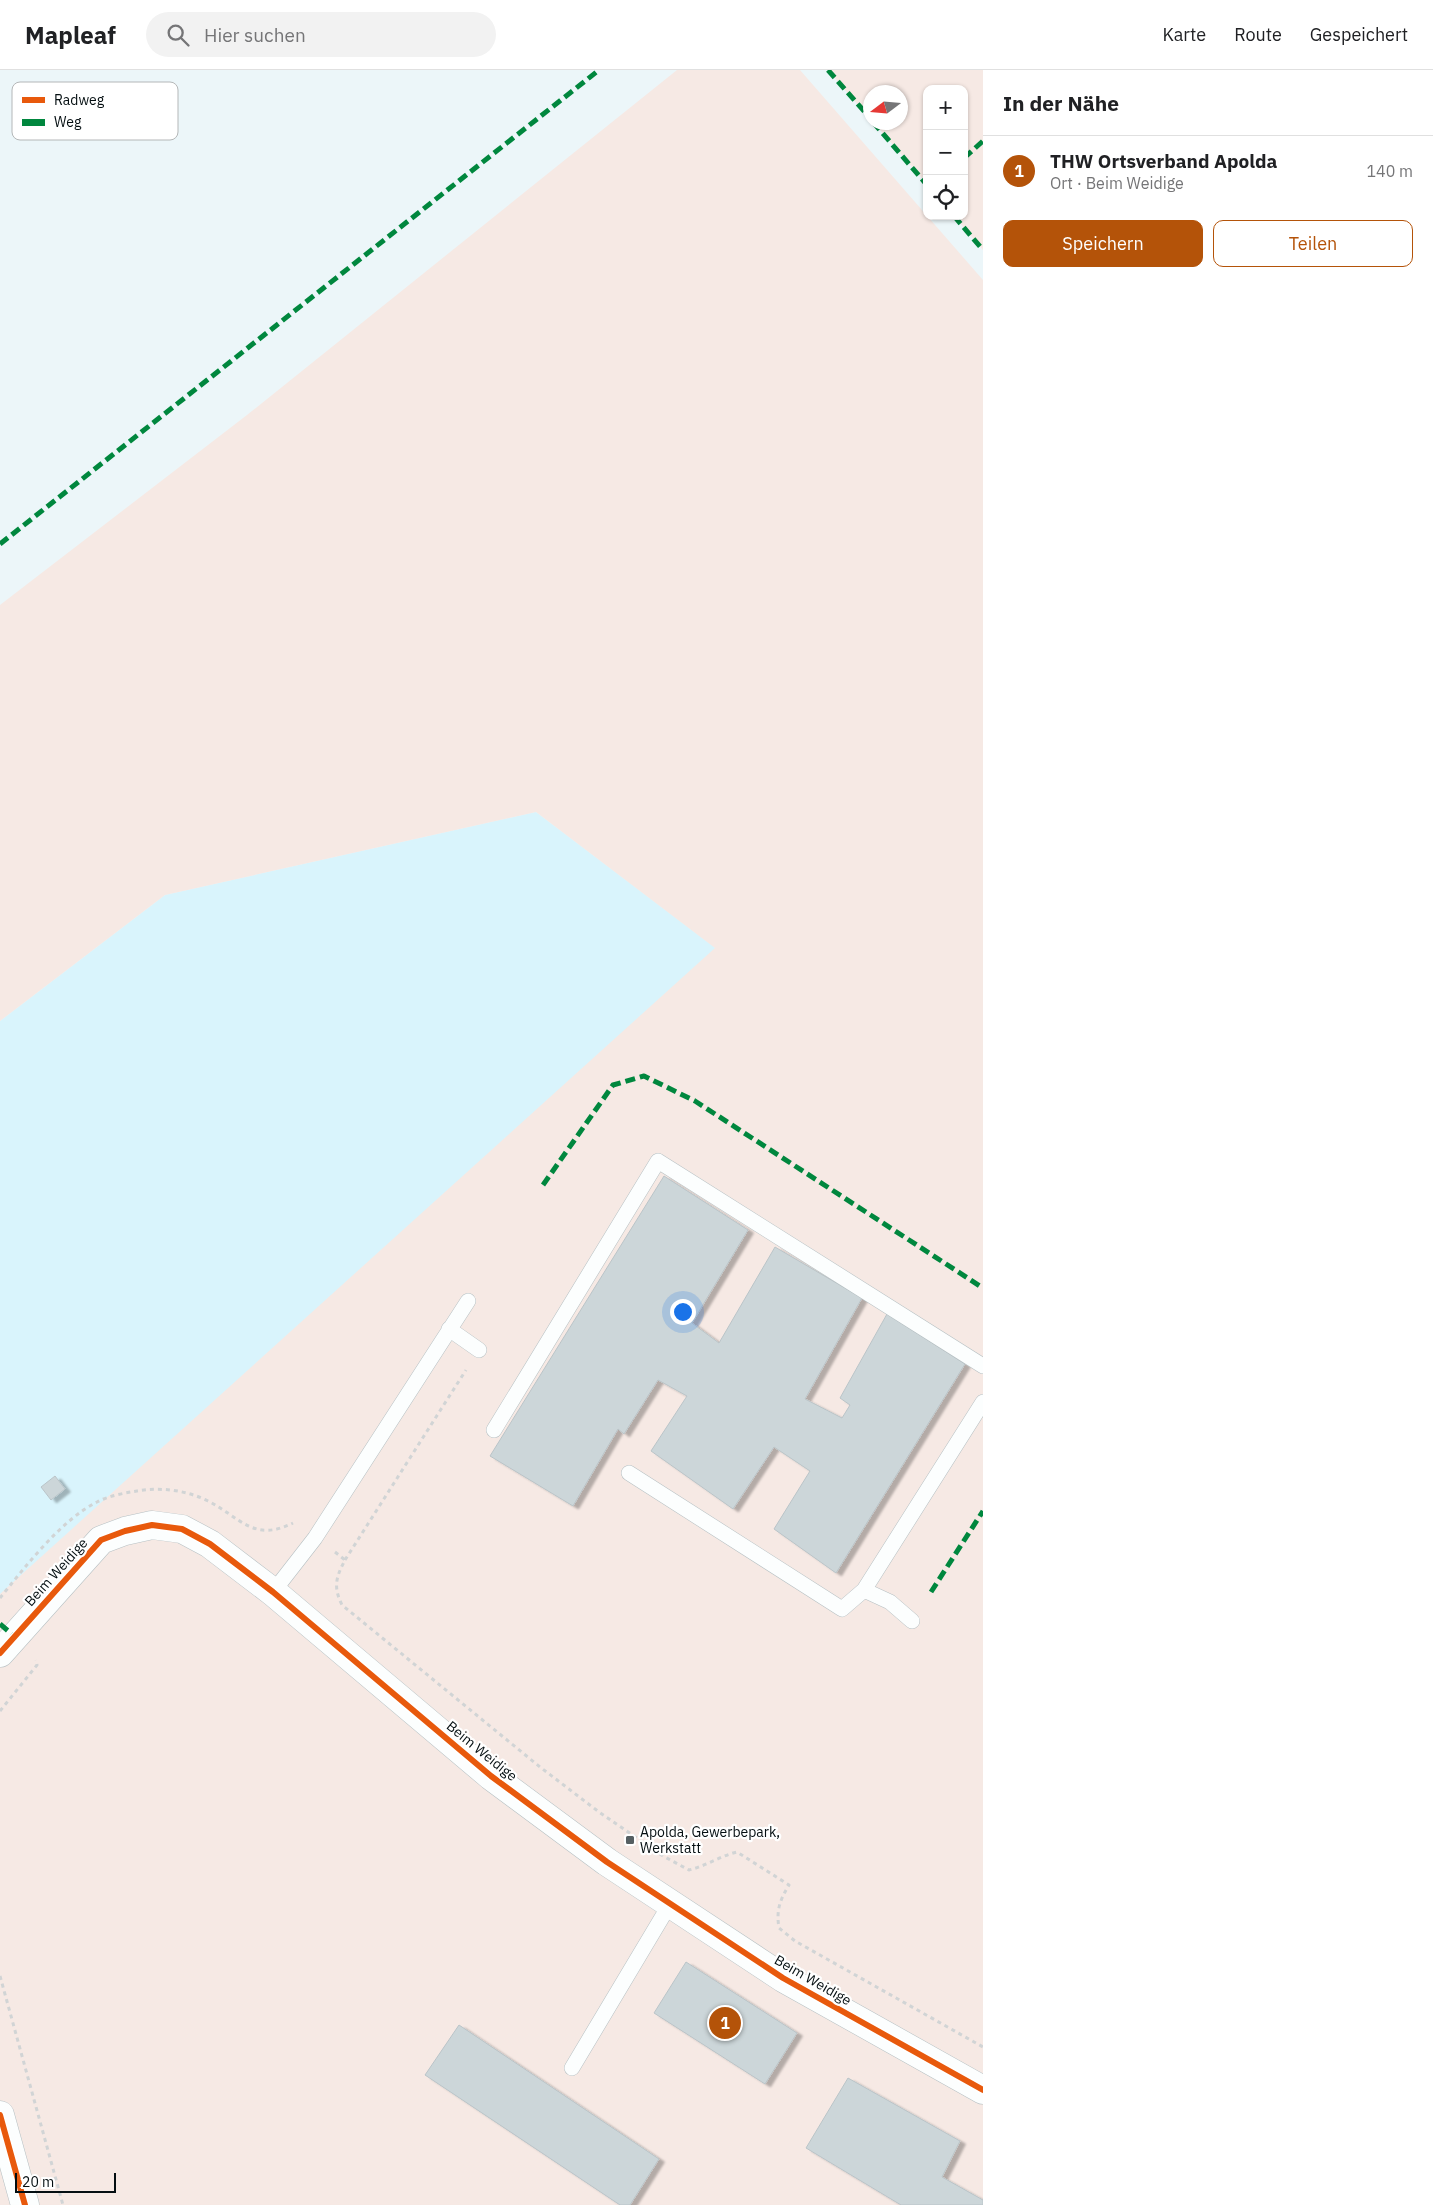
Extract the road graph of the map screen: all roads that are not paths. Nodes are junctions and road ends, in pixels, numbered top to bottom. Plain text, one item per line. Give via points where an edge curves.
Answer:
1 (468, 1301) dead end
2 (449, 1329) junction
3 (479, 1350) road end
4 (983, 1366) edge
5 (983, 1402) edge
6 (494, 1430) dead end
7 (629, 1473) dead end
8 (864, 1590) junction
9 (273, 1592) junction
10 (912, 1621) dead end
11 (0, 1653) edge
12 (670, 1904) junction
13 (572, 2068) dead end
14 (983, 2090) edge
15 (0, 2115) edge
16 (25, 2205) edge

1 - 2 lane
2 - 3 lane
2 - 9 lane via 315,1538
4 - 6 lane via 658,1162
5 - 8 lane
7 - 8 lane via 842,1609
8 - 10 lane via 890,1602
9 - 11 street, Beim Weidige via 210,1544 182,1529 152,1525 125,1531 101,1540
9 - 12 street, Beim Weidige via 491,1776
12 - 13 lane
12 - 14 street, Beim Weidige via 783,1978
15 - 16 street

